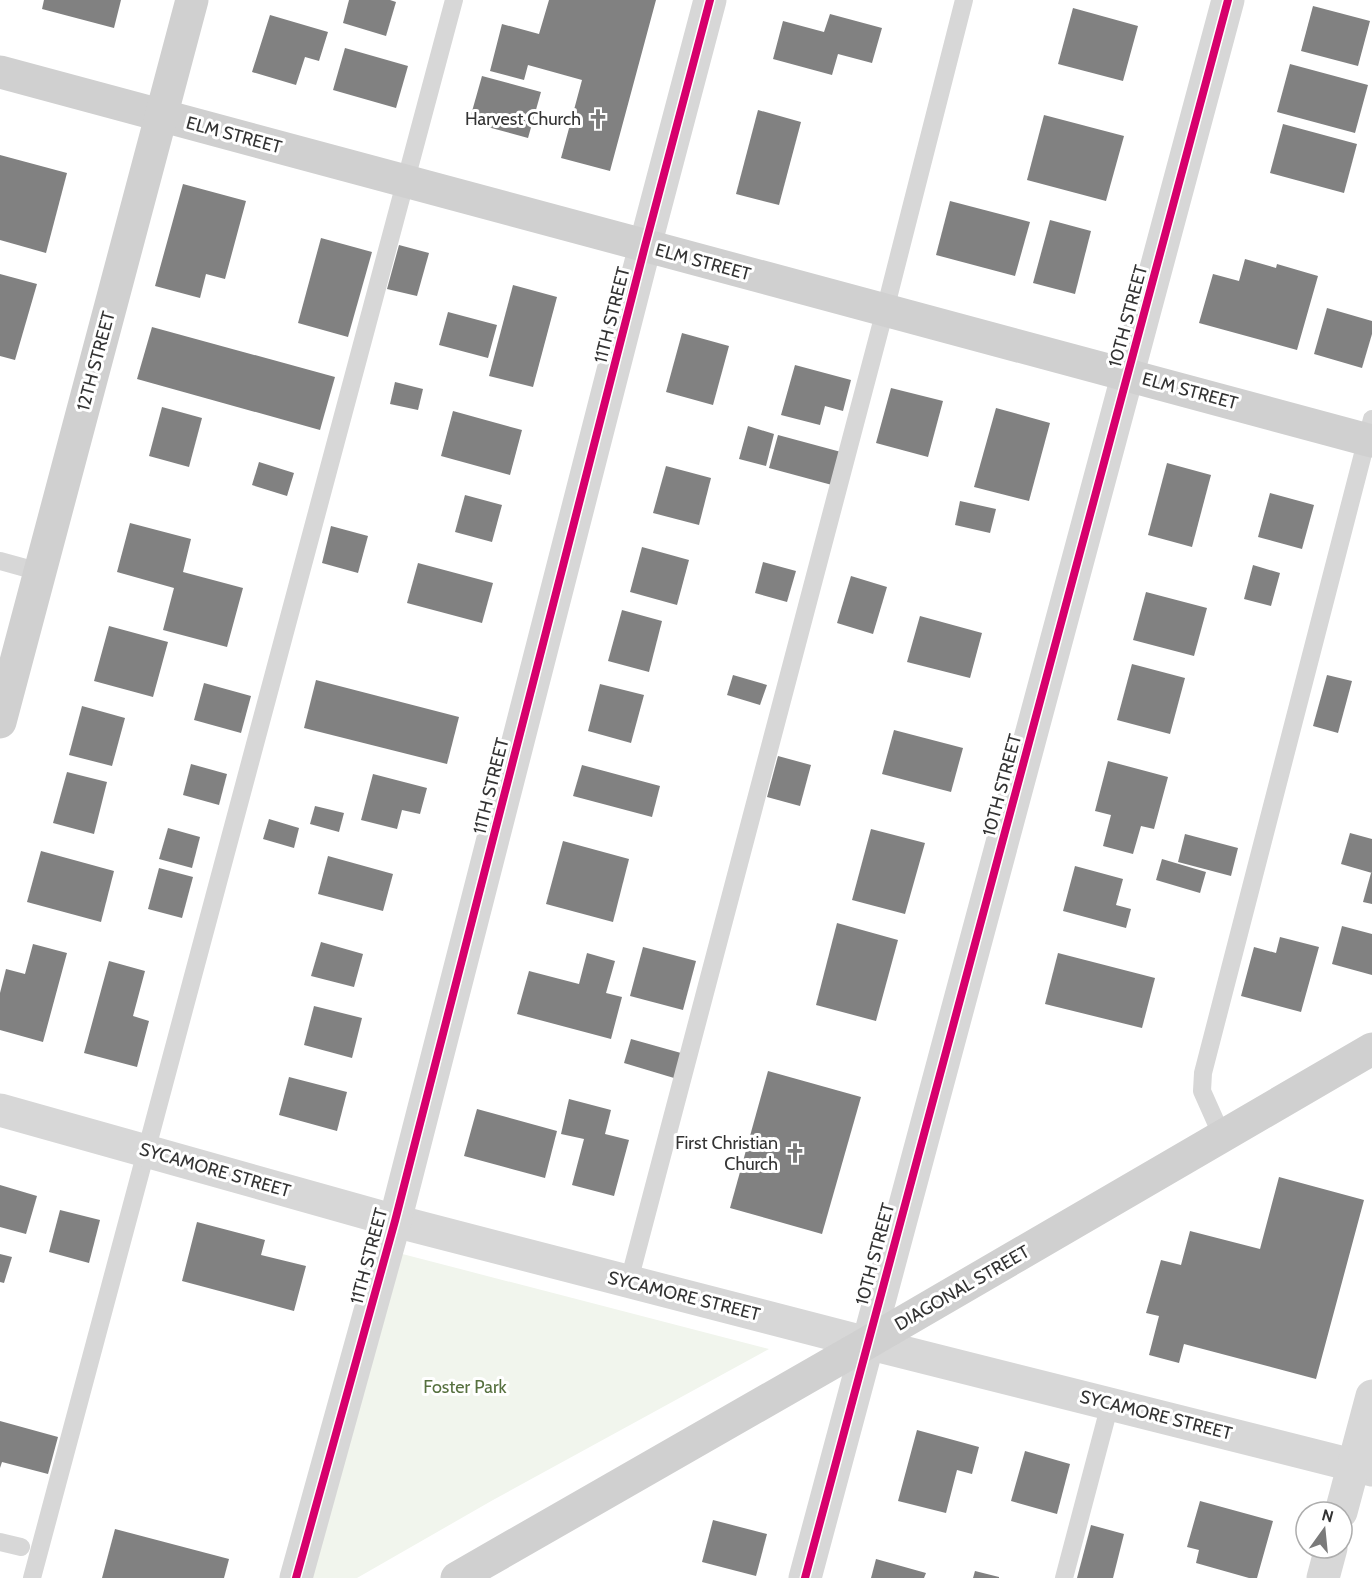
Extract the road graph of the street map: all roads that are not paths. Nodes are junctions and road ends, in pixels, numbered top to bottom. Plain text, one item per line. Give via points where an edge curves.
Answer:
1 (192, 0) edge
2 (454, 0) edge
3 (710, 0) edge
4 (964, 0) edge
5 (1228, 0) edge
6 (0, 72) edge
7 (161, 115) junction
8 (406, 181) junction
9 (645, 246) junction
10 (885, 310) junction
11 (1128, 375) junction
12 (1370, 433) edge
13 (0, 561) edge
14 (40, 572) junction
15 (0, 722) edge
16 (1372, 1049) edge
17 (0, 1110) edge
18 (1222, 1136) junction
19 (147, 1151) junction
20 (395, 1221) junction
21 (629, 1281) junction
22 (867, 1343) junction
23 (1372, 1396) edge
24 (1110, 1404) junction
25 (1363, 1467) edge
26 (1347, 1500) edge
27 (0, 1542) edge
28 (21, 1547) dead end
29 (1328, 1560) edge
30 (32, 1578) edge
31 (296, 1578) edge
32 (457, 1578) edge
33 (805, 1578) edge
34 (1064, 1578) edge
35 (1323, 1578) edge

1 - 7 main road, 12TH STREET
2 - 8 lane
3 - 9 street, 11TH STREET
4 - 10 lane
5 - 11 street, 10TH STREET
6 - 7 main road, ELM STREET
7 - 8 main road, ELM STREET
7 - 14 main road, 12TH STREET
8 - 9 main road, ELM STREET
8 - 19 lane
9 - 10 main road, ELM STREET
9 - 20 street, 11TH STREET
10 - 11 main road, ELM STREET
10 - 21 lane
11 - 12 main road, ELM STREET
11 - 22 street, 10TH STREET
12 - 18 lane via 1203,1073 1202,1090
13 - 14 lane
14 - 15 main road, 12TH STREET
16 - 18 main road, DIAGONAL STREET
17 - 19 street, SYCAMORE STREET
18 - 22 main road, DIAGONAL STREET
19 - 20 street, SYCAMORE STREET
19 - 30 lane
20 - 21 street, SYCAMORE STREET
20 - 31 street, 11TH STREET
21 - 22 street, SYCAMORE STREET
22 - 24 street, SYCAMORE STREET
22 - 32 main road, DIAGONAL STREET
22 - 33 street, 10TH STREET
23 - 25 street
24 - 25 street, SYCAMORE STREET
24 - 34 lane
25 - 26 street
27 - 28 lane
29 - 35 street

